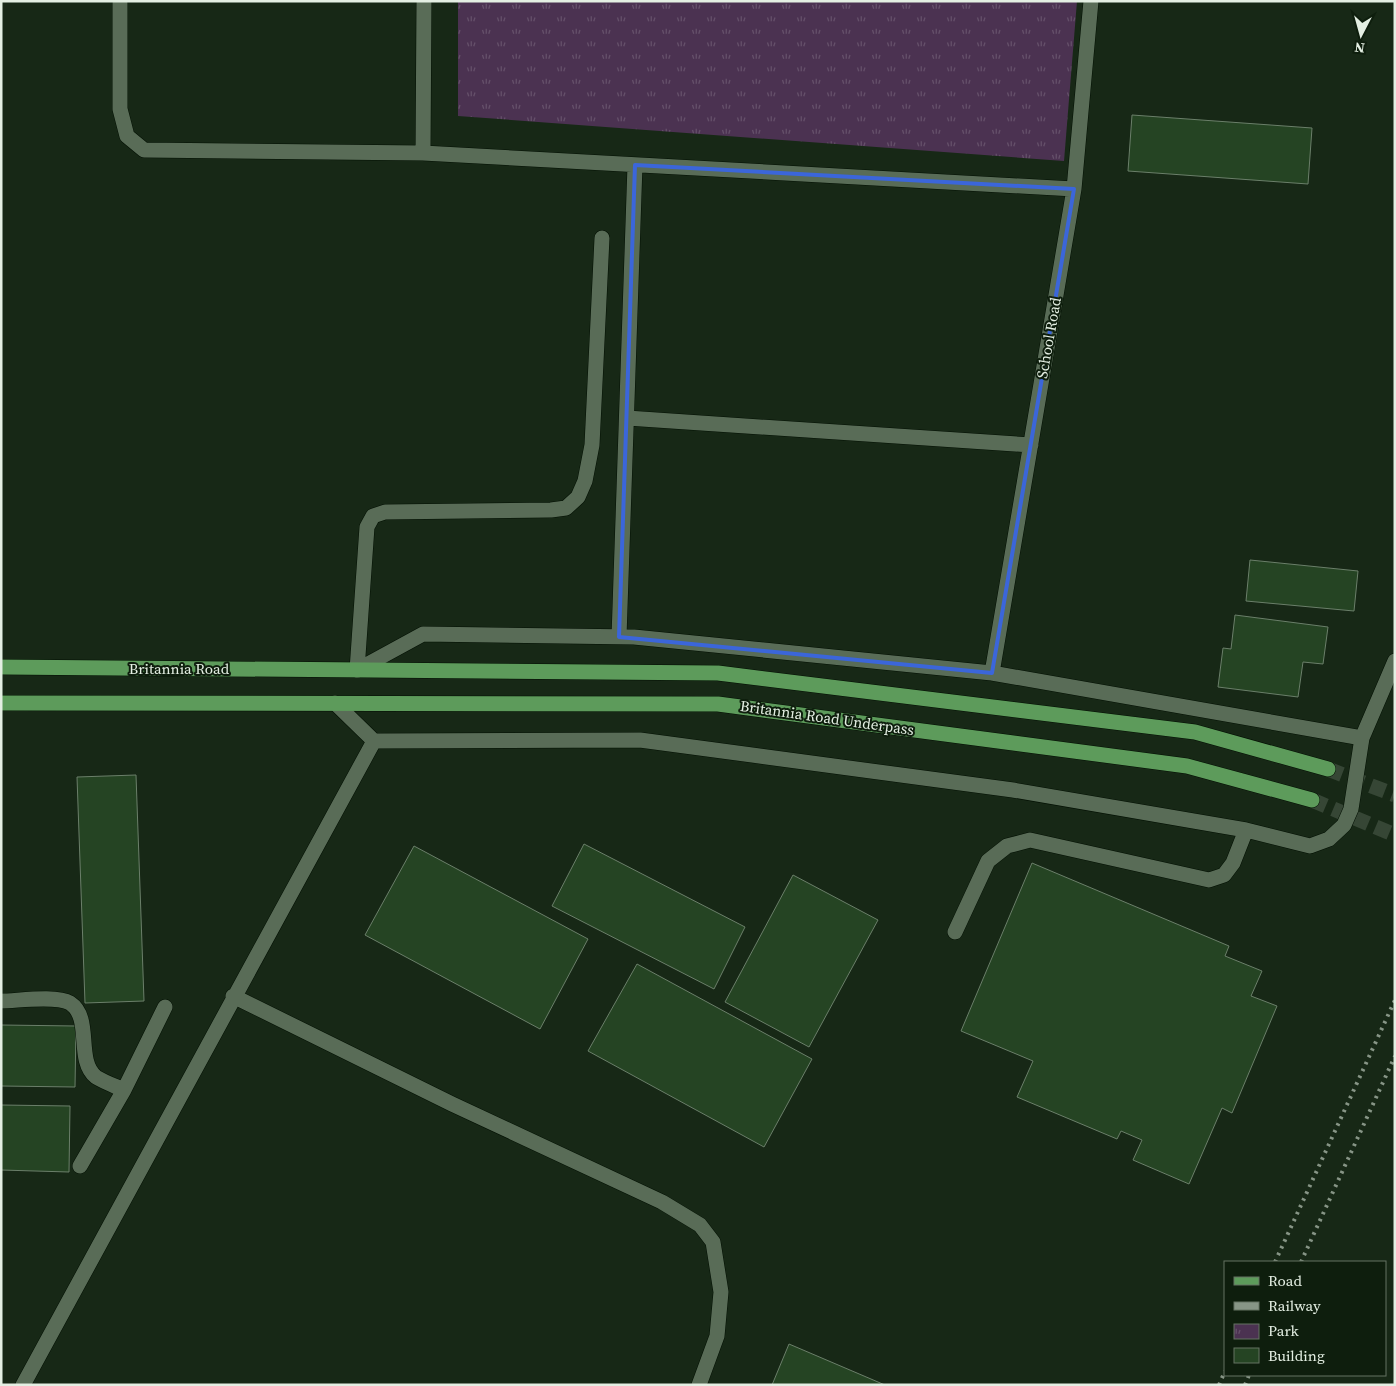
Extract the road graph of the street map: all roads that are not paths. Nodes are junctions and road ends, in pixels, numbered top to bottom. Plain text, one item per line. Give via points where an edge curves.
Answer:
1 (120, 1) edge
2 (424, 1) edge
3 (1091, 1) edge
4 (424, 153) junction
5 (635, 164) junction
6 (1074, 188) junction
7 (602, 238) dead end
8 (627, 418) junction
9 (1031, 445) junction
10 (619, 637) junction
11 (1395, 660) edge
12 (1, 667) edge
13 (357, 670) junction
14 (992, 673) junction
15 (1, 703) edge
16 (335, 703) junction
17 (1362, 738) junction
18 (374, 742) junction
19 (1328, 769) tunnel mouth
20 (1312, 800) tunnel mouth
21 (1246, 830) junction
22 (954, 932) dead end
23 (233, 996) junction
24 (1, 1001) edge
25 (165, 1007) dead end
26 (124, 1090) junction
27 (80, 1166) dead end
28 (23, 1385) edge
29 (699, 1385) edge

1 - 4 street via 120,108 127,136 144,150
2 - 4 street
3 - 6 street, School Road
4 - 5 street
5 - 6 street
5 - 8 street
6 - 9 street, School Road
7 - 13 street via 592,445 585,481 578,497 566,508 551,510 384,512 373,516 367,527
8 - 9 street
8 - 10 street
9 - 14 street, School Road
10 - 13 street via 423,634
10 - 14 street
11 - 17 street
12 - 13 main road, Britannia Road
13 - 19 main road, Britannia Road Underpass via 718,673 1195,732
14 - 17 street
15 - 16 main road
16 - 18 street
16 - 20 main road, Britannia Road Underpass via 718,704 1187,766
17 - 21 street via 1351,809 1344,825 1330,838 1310,846
18 - 21 street via 640,740 1013,790
18 - 23 street
21 - 22 street via 1233,863 1224,875 1209,880 1030,840 1007,846 988,861
23 - 28 street
23 - 29 street via 452,1104 662,1202 700,1225 713,1242 721,1292 716,1336
24 - 26 street via 58,1000 70,1004 79,1015 90,1069 96,1077
25 - 26 street
26 - 27 street

